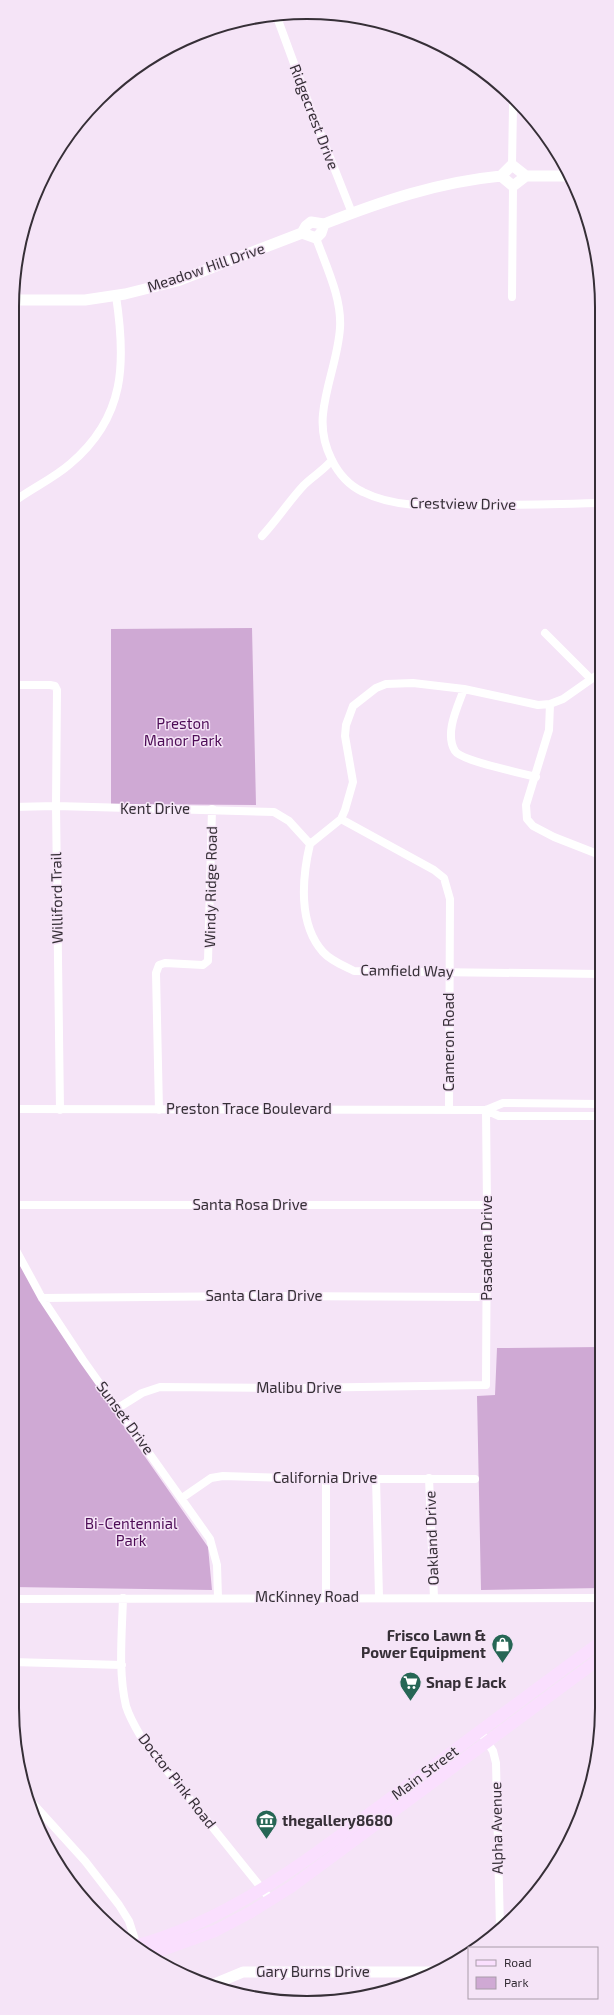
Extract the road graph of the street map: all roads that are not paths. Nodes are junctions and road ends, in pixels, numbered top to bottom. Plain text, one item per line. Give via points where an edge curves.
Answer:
1 (278, 20) dead end
2 (513, 106) dead end
3 (512, 165) junction
4 (501, 176) junction
5 (526, 176) junction
6 (563, 176) edge
7 (513, 186) junction
8 (352, 213) junction
9 (324, 224) junction
10 (302, 233) junction
11 (316, 238) junction
12 (116, 296) junction
13 (512, 297) dead end
14 (19, 300) edge
15 (332, 460) junction
16 (19, 498) edge
17 (595, 503) edge
18 (262, 536) dead end
19 (545, 633) dead end
20 (595, 676) edge
21 (590, 678) junction
22 (19, 685) edge
23 (464, 689) junction
24 (550, 704) junction
25 (536, 777) junction
26 (56, 806) junction
27 (19, 807) edge
28 (212, 809) junction
29 (341, 819) junction
30 (310, 844) junction
31 (595, 853) edge
32 (449, 972) junction
33 (595, 974) edge
34 (595, 1104) edge
35 (19, 1109) edge
36 (60, 1110) junction
37 (159, 1110) junction
38 (448, 1110) junction
39 (486, 1110) junction
40 (595, 1116) edge
41 (19, 1205) edge
42 (487, 1205) junction
43 (19, 1256) edge
44 (486, 1297) junction
45 (42, 1298) junction
46 (486, 1385) joint
47 (118, 1408) junction
48 (376, 1478) junction
49 (430, 1478) junction
50 (326, 1479) junction
51 (475, 1479) dead end
52 (182, 1498) junction
53 (379, 1597) junction
54 (19, 1598) edge
55 (123, 1598) junction
56 (218, 1598) junction
57 (326, 1598) junction
58 (434, 1598) junction
59 (595, 1598) edge
60 (595, 1646) edge
61 (19, 1662) edge
62 (595, 1662) edge
63 (122, 1665) junction
64 (480, 1731) junction
65 (488, 1743) junction
66 (37, 1808) edge
67 (262, 1889) junction
68 (271, 1900) junction
69 (500, 1922) edge
70 (133, 1937) edge
71 (144, 1945) edge
72 (156, 1952) edge
73 (421, 1972) edge
74 (218, 1982) edge

1 - 8 street, Ridgecrest Drive
2 - 3 street
3 - 4 street
3 - 5 street
4 - 7 street
4 - 8 street, Meadow Hill Drive via 476,178 416,191
5 - 6 street
5 - 7 street
7 - 13 street
8 - 9 street, Meadow Hill Drive
9 - 10 street, Meadow Hill Drive via 311,222
9 - 11 street
10 - 11 street
10 - 12 street, Meadow Hill Drive via 177,281
11 - 15 street, Crestview Drive via 331,279 340,327 333,372 328,384 322,430
12 - 14 street, Meadow Hill Drive via 85,300
12 - 16 street via 121,331 119,387 105,420 70,465
15 - 17 street, Crestview Drive via 343,478 362,492 380,499 420,506
15 - 18 street via 305,485
19 - 21 street
20 - 21 street
21 - 24 street via 563,699
22 - 26 street, Williford Trail via 55,686 57,690
23 - 24 street via 529,704
23 - 25 street via 453,721 452,744 455,752 467,759
23 - 29 street via 396,683 376,688 358,700 349,713 345,736 353,782
24 - 25 street via 549,730
25 - 31 street via 525,810 529,823 554,837
26 - 27 street, Kent Drive
26 - 28 street, Kent Drive via 127,810
26 - 36 street, Williford Trail
28 - 30 street, Kent Drive via 281,814
28 - 37 street, Windy Ridge Road via 208,961 203,965 164,963 159,965 156,973
29 - 30 street
29 - 32 street, Cameron Road via 428,866 444,878 450,899
30 - 32 street, Camfield Way via 304,881 306,915 313,938 324,953 354,971
32 - 33 street, Camfield Way
32 - 38 street, Cameron Road
34 - 39 street, Preston Trace Boulevard via 503,1103
35 - 36 street, Preston Trace Boulevard
36 - 37 street, Preston Trace Boulevard
37 - 38 street, Preston Trace Boulevard
38 - 39 street, Preston Trace Boulevard
39 - 40 street, Preston Trace Boulevard via 499,1116
39 - 42 street, Pasadena Drive
41 - 42 street, Santa Rosa Drive
42 - 44 street, Pasadena Drive
43 - 45 street, Sunset Drive
44 - 45 street, Santa Clara Drive
44 - 46 street, Pasadena Drive
45 - 47 street, Sunset Drive
46 - 47 street, Malibu Drive via 160,1387 142,1393
47 - 52 street, Sunset Drive
48 - 49 street, California Drive
48 - 50 street, California Drive
48 - 53 street
49 - 51 street, California Drive
49 - 58 street, Oakland Drive
50 - 52 street, California Drive via 224,1476 211,1478
50 - 57 street
52 - 56 street, Sunset Drive via 213,1546 217,1565
53 - 57 street, McKinney Road
53 - 58 street, McKinney Road
54 - 55 street, McKinney Road
55 - 56 street, McKinney Road
55 - 63 street, Doctor Pink Road
56 - 57 street, McKinney Road
58 - 59 street, McKinney Road
60 - 64 main road, Main Street
61 - 63 street
62 - 65 main road, Main Street
63 - 67 street, Doctor Pink Road via 126,1706 144,1742
64 - 65 street, Alpha Avenue
64 - 67 main road, Main Street via 337,1838
65 - 68 main road, Main Street
65 - 69 street, Alpha Avenue via 496,1763
66 - 70 street via 85,1861 119,1905 129,1921
67 - 68 street, Doctor Pink Road
67 - 71 main road, Main Street via 213,1918
68 - 72 main road, Main Street via 215,1931
73 - 74 street, Gary Burns Drive via 242,1972

